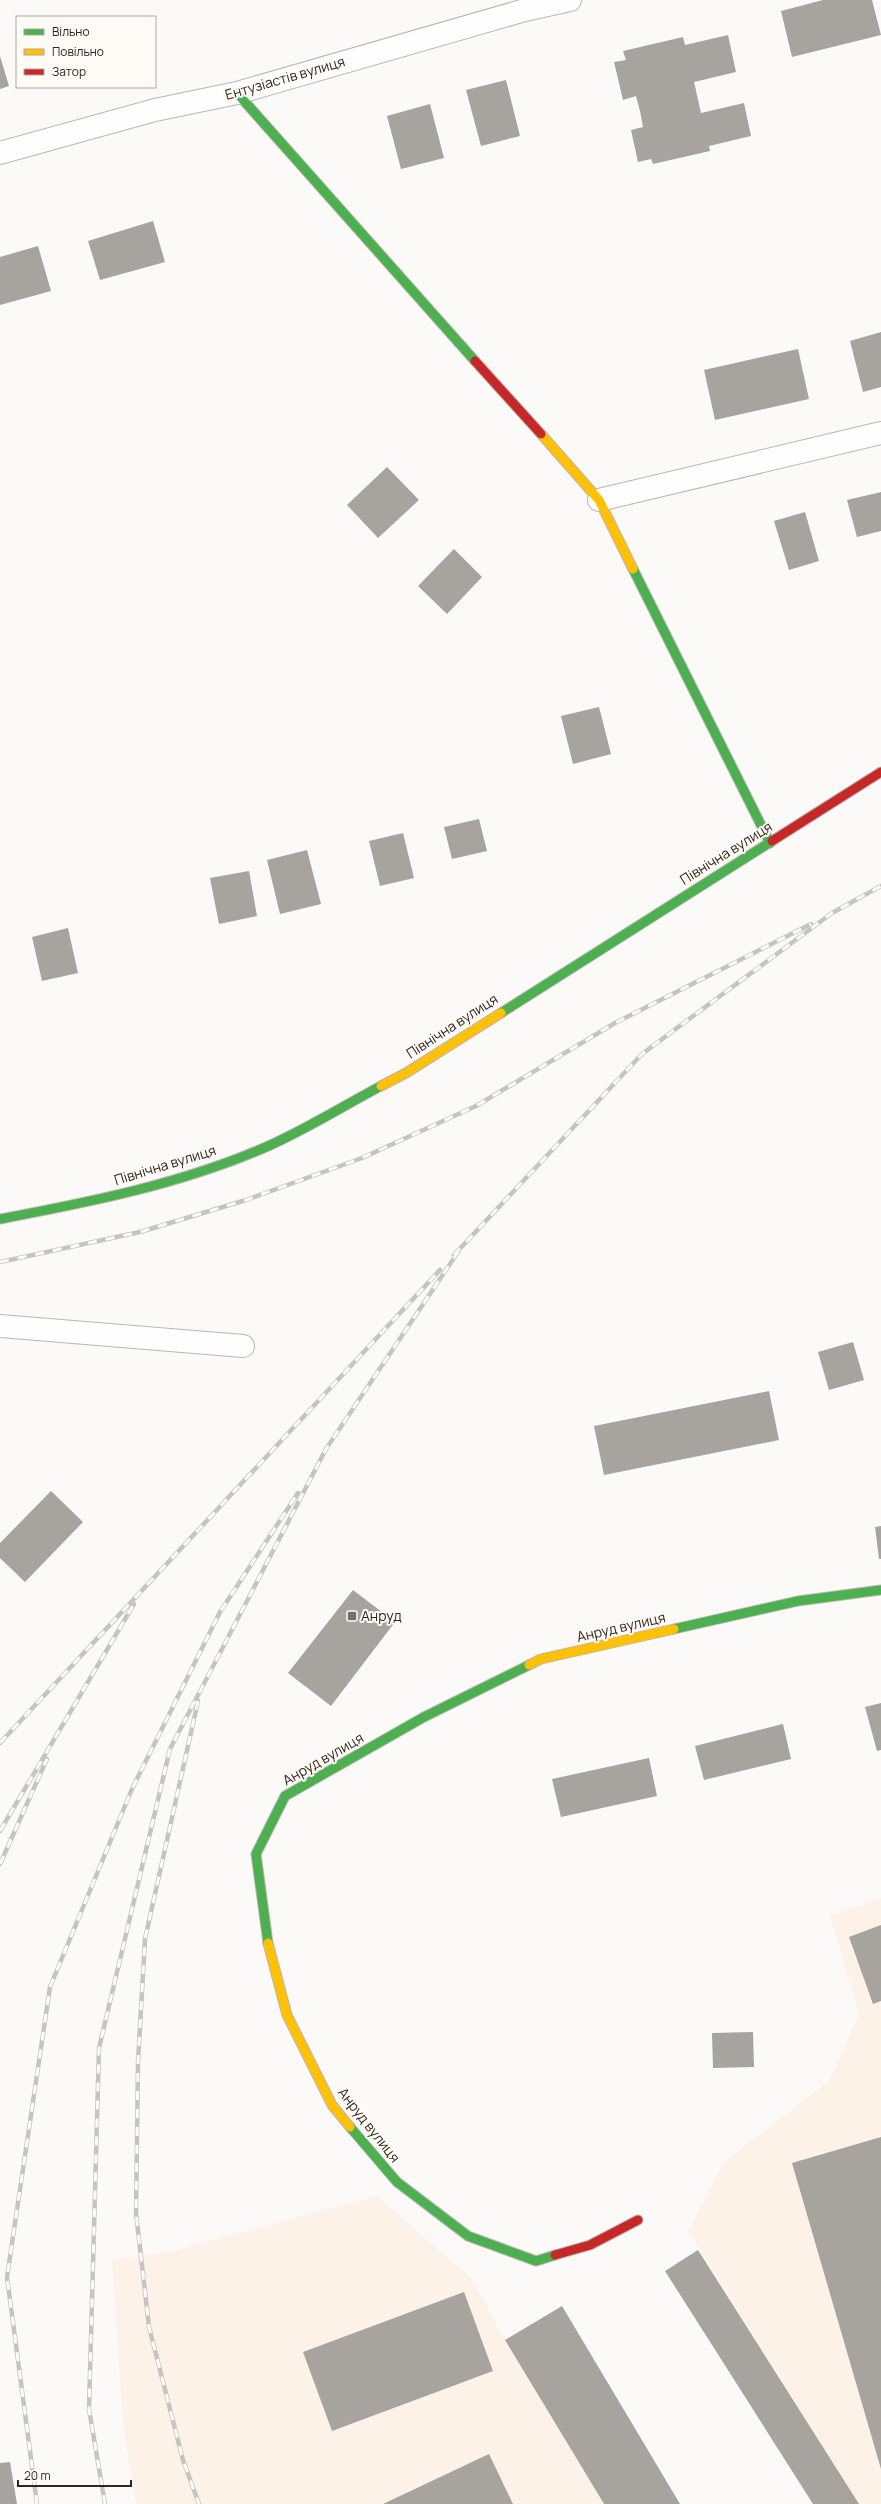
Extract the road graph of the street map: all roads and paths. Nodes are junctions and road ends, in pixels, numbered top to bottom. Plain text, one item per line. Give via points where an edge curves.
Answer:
1 (570, 0) edge
2 (523, 5) edge
3 (237, 93) junction
4 (0, 153) edge
5 (881, 433) edge
6 (599, 500) junction
7 (881, 772) edge
8 (770, 843) junction
9 (0, 1219) edge
10 (0, 1326) edge
11 (243, 1346) dead end
12 (881, 1590) edge
13 (638, 2220) dead end

1 - 2 street, Ентузіастів вулиця
2 - 3 street, Ентузіастів вулиця
3 - 4 street, Ентузіастів вулиця via 155,110
3 - 6 street
5 - 6 street
6 - 8 street
7 - 8 street, Північна вулиця
8 - 9 street, Північна вулиця via 406,1073 266,1147 179,1178 94,1201
10 - 11 street
12 - 13 street, Анруд вулиця via 798,1601 540,1659 424,1717 285,1796 256,1854 267,1941 287,2015 332,2105 397,2182 468,2236 536,2261 590,2245

